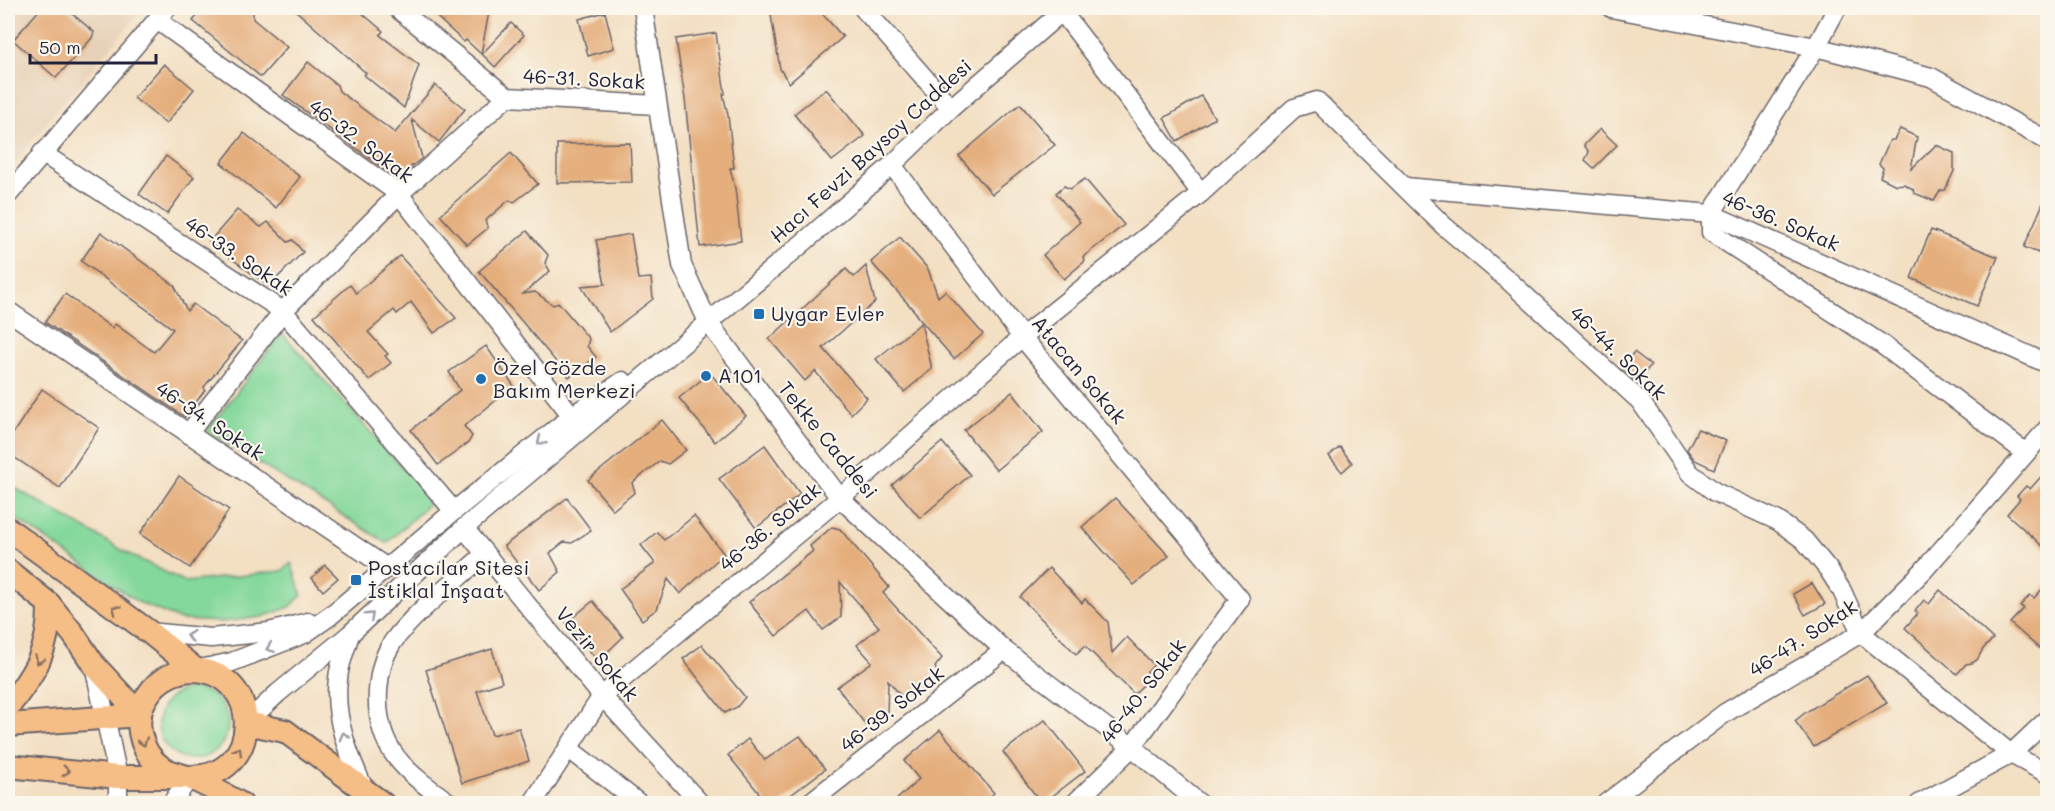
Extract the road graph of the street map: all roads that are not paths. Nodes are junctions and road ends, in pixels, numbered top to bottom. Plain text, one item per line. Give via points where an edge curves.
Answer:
1 (397, 8) edge
2 (643, 8) edge
3 (863, 8) edge
4 (1063, 8) edge
5 (1611, 8) edge
6 (1837, 8) edge
7 (161, 14) edge
8 (1816, 47) junction
9 (507, 97) junction
10 (657, 105) junction
11 (951, 108) junction
12 (2048, 141) edge
13 (42, 153) junction
14 (892, 165) junction
15 (1405, 187) junction
16 (1201, 193) junction
17 (399, 194) junction
18 (8, 195) edge
19 (1711, 214) junction
20 (8, 311) edge
21 (284, 311) junction
22 (708, 322) junction
23 (1022, 337) junction
24 (2048, 364) edge
25 (572, 416) junction
26 (2048, 428) edge
27 (189, 434) junction
28 (2026, 453) junction
29 (840, 498) junction
30 (454, 511) junction
31 (464, 528) junction
32 (8, 529) edge
33 (485, 554) junction
34 (387, 568) junction
35 (8, 572) edge
36 (1240, 599) joint
37 (49, 604) junction
38 (330, 616) junction
39 (149, 632) junction
40 (1861, 633) junction
41 (350, 634) junction
42 (1004, 650) junction
43 (94, 665) junction
44 (195, 670) junction
45 (602, 696) junction
46 (8, 707) edge
47 (140, 715) junction
48 (106, 717) junction
49 (2048, 719) edge
50 (246, 723) junction
51 (8, 725) edge
52 (1132, 747) junction
53 (568, 748) junction
54 (2011, 754) junction
55 (8, 766) edge
56 (2048, 774) edge
57 (118, 777) junction
58 (189, 777) junction
59 (365, 791) junction
60 (118, 804) edge
61 (171, 804) edge
62 (241, 804) edge
63 (383, 804) edge
64 (450, 804) edge
65 (532, 804) edge
66 (640, 804) edge
67 (701, 804) edge
68 (808, 804) edge
69 (1074, 804) edge
70 (1200, 804) edge
71 (1605, 804) edge
72 (1919, 804) edge

1 - 9 street, 46-31. Sokak
2 - 10 street, Tekke Caddesi
3 - 11 street
4 - 11 street, Hacı Fevzi Baysoy Caddesi
4 - 16 street
5 - 8 street
6 - 8 street
7 - 13 street
7 - 17 street, 46-32. Sokak
8 - 12 street via 1931,77
8 - 19 street
9 - 10 street, 46-31. Sokak
9 - 17 street
10 - 22 street, Tekke Caddesi via 682,265
11 - 14 street, Hacı Fevzi Baysoy Caddesi
13 - 18 street
13 - 21 street, 46-33. Sokak
14 - 22 street, Hacı Fevzi Baysoy Caddesi
14 - 23 street, Atacan Sokak
15 - 16 street, 46-44. Sokak via 1317,101 1294,108
15 - 19 street, 46-36. Sokak
15 - 40 street, 46-44. Sokak via 1640,401 1690,473 1715,492 1778,521 1804,540 1842,591
16 - 23 street, 46-36. Sokak
17 - 21 street
17 - 25 street, 46-32. Sokak
19 - 24 street, 46-36. Sokak
19 - 28 street via 1711,232 1880,343
20 - 27 street, 46-34. Sokak
21 - 27 street
21 - 30 street, 46-33. Sokak
22 - 25 street, Hacı Fevzi Baysoy Caddesi
22 - 29 street, Tekke Caddesi
22 - 31 street, Hacı Fevzi Baysoy Caddesi
23 - 29 street, 46-36. Sokak
23 - 36 street, Atacan Sokak
25 -> 30 street, Hacı Fevzi Baysoy Caddesi
26 - 28 street, 46-47. Sokak
27 - 34 street, 46-34. Sokak
28 - 40 street, 46-47. Sokak via 1923,571
29 - 42 street, Tekke Caddesi
29 - 45 street, 46-36. Sokak
30 - 34 street, Hacı Fevzi Baysoy Caddesi
31 - 33 street, Vezir Sokak
41 -> 31 street, Hacı Fevzi Baysoy Caddesi
39 -> 32 main road
33 - 45 street, Vezir Sokak
33 - 64 street via 392,643 378,685 379,723 390,750 426,787
34 - 38 street, Hacı Fevzi Baysoy Caddesi
35 - 37 main road
36 - 52 street, 46-40. Sokak
37 - 43 main road
37 -> 46 main road via 50,626 43,652 30,679
38 -> 39 street, Hacı Fevzi Baysoy Caddesi via 269,632 211,638
38 -> 44 street, Hacı Fevzi Baysoy Caddesi via 283,643 232,662
39 - 44 main road
40 - 54 street, 46-44. Sokak
40 - 71 street, 46-47. Sokak via 1725,713
41 - 50 street, Hacı Fevzi Baysoy Caddesi
59 -> 41 street via 352,762 337,707 338,677
42 - 52 street, Tekke Caddesi
42 - 68 street, 46-39. Sokak
43 - 47 main road
43 - 48 street
44 - 47 main road via 178,672 160,681 147,696
44 - 50 main road via 213,674 230,685 241,701
45 - 53 street, 46-36. Sokak
45 - 67 street, Vezir Sokak
47 - 48 main road
47 -> 58 main road via 142,739 151,757 166,770
48 - 51 main road
48 - 57 street
49 - 54 street
58 -> 50 main road via 214,773 231,762 244,741
50 - 59 main road via 285,730
52 - 69 street, 46-40. Sokak
52 - 70 street, Tekke Caddesi
53 - 65 street, 46-36. Sokak
53 - 66 street
54 - 56 street, 46-44. Sokak
54 - 72 street
55 -> 57 main road
57 - 58 main road
57 - 60 street
58 - 61 street
58 - 62 main road
59 - 63 main road

